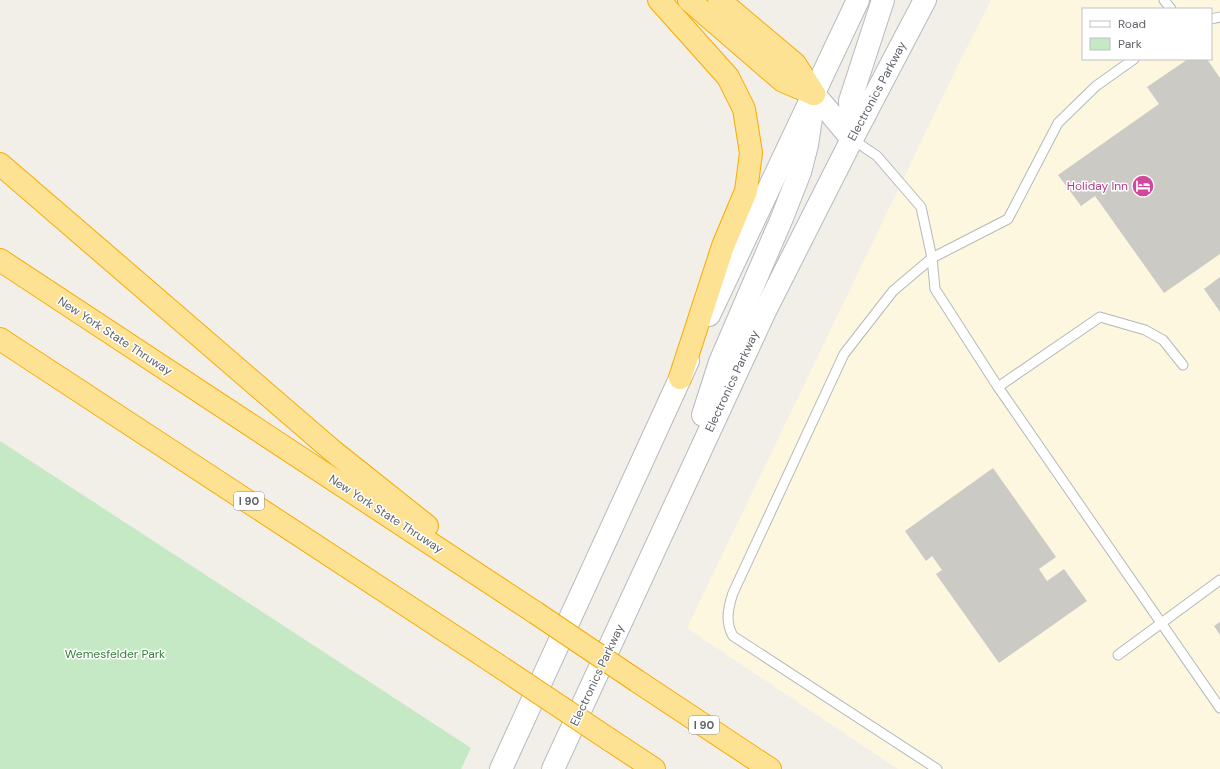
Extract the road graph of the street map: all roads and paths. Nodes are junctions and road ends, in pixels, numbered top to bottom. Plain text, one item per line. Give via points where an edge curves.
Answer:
1 (659, 0) edge
2 (689, 0) edge
3 (719, 0) edge
4 (858, 0) edge
5 (883, 0) edge
6 (926, 0) edge
7 (1164, 0) edge
8 (1170, 8) edge
9 (1133, 60) edge
10 (814, 94) junction
11 (852, 139) junction
12 (0, 164) edge
13 (932, 258) junction
14 (0, 260) edge
15 (0, 339) edge
16 (1183, 365) dead end
17 (680, 378) junction
18 (998, 387) junction
19 (676, 502) junction
20 (469, 568) junction
21 (1220, 580) edge
22 (1162, 623) junction
23 (1118, 655) dead end
24 (1220, 708) edge
25 (501, 769) edge
26 (554, 769) edge
27 (654, 769) edge
28 (770, 769) edge
29 (937, 769) edge

1 - 17 highway via 728,77 744,109 751,153 746,191 723,246
2 - 10 highway via 783,81
3 - 10 highway via 794,64
4 - 10 main road
5 - 11 main road via 850,101
6 - 11 main road, Electronics Parkway
7 - 8 lane
9 - 13 lane via 1096,86 1058,123 1008,219
10 - 11 main road
10 - 17 main road
10 - 19 main road via 807,145 800,172 720,362
11 - 13 lane via 877,156 921,207
11 - 19 main road, Electronics Parkway via 765,311
12 - 20 highway via 334,452 421,521
13 - 18 lane via 935,289
13 - 29 lane via 893,291 844,354 732,593 728,618 733,636
14 - 20 highway, New York State Thruway / I 90
15 - 27 highway, I 90, bridge
16 - 18 lane via 1163,340 1145,330 1100,316
17 - 25 main road
18 - 22 lane
19 - 26 main road, Electronics Parkway
20 - 28 highway, New York State Thruway / I 90, bridge
21 - 22 lane
22 - 23 lane
22 - 24 lane

